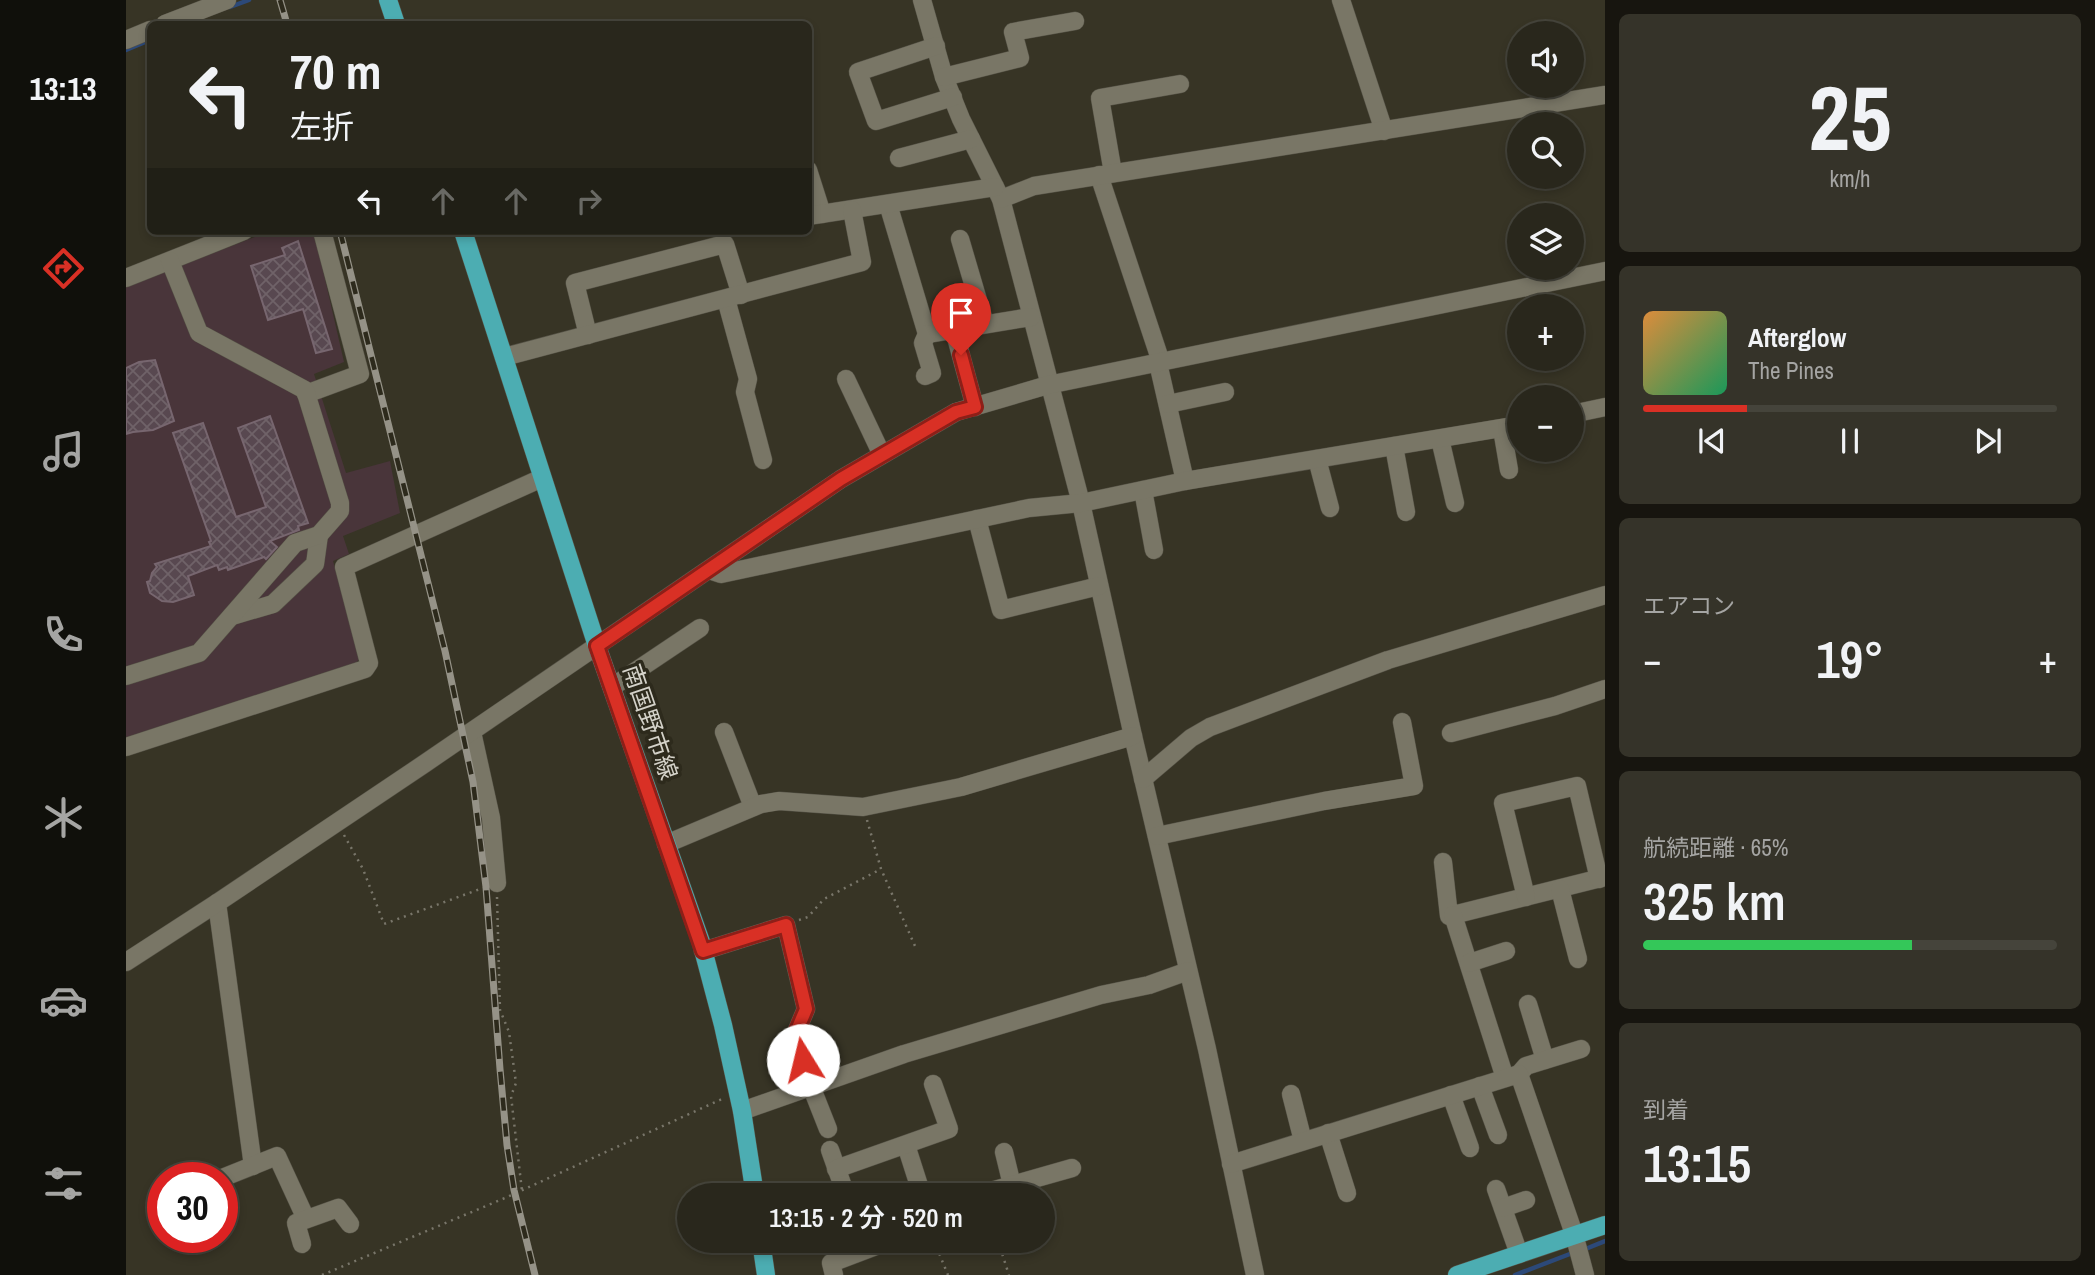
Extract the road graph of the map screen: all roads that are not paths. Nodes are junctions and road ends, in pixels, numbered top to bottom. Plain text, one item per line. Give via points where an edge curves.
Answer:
1 (227, 0) edge
2 (388, 0) edge
3 (922, 0) edge
4 (1341, 0) edge
5 (172, 21) edge
6 (395, 21) edge
7 (1075, 21) dead end
8 (147, 31) edge
9 (126, 40) edge
10 (936, 46) junction
11 (944, 77) junction
12 (1180, 84) dead end
13 (1605, 95) edge
14 (953, 97) junction
15 (1384, 131) junction
16 (971, 139) junction
17 (899, 158) dead end
18 (1106, 174) junction
19 (998, 193) junction
20 (812, 196) edge
21 (888, 204) junction
22 (852, 210) junction
23 (815, 215) edge
24 (234, 235) edge
25 (323, 235) edge
26 (464, 235) edge
27 (960, 239) dead end
28 (170, 261) junction
29 (1605, 271) edge
30 (126, 278) edge
31 (733, 297) junction
32 (1031, 317) junction
33 (985, 324) junction
34 (954, 330) junction
35 (927, 334) junction
36 (588, 335) junction
37 (504, 358) junction
38 (1160, 363) junction
39 (925, 376) dead end
40 (846, 379) dead end
41 (1048, 385) junction
42 (312, 392) junction
43 (1225, 392) dead end
44 (1168, 404) junction
45 (975, 407) junction
46 (1604, 413) edge
47 (1584, 414) edge
48 (1507, 428) edge
49 (1440, 439) junction
50 (1394, 446) junction
51 (883, 455) junction
52 (1317, 459) junction
53 (763, 460) dead end
54 (1509, 462) edge
55 (1509, 470) dead end
56 (542, 478) junction
57 (1185, 481) junction
58 (1143, 490) junction
59 (1081, 503) junction
60 (1455, 503) dead end
61 (1330, 508) dead end
62 (1406, 512) dead end
63 (977, 519) junction
64 (319, 535) junction
65 (1154, 550) dead end
66 (709, 570) junction
67 (1099, 586) junction
68 (1605, 595) edge
69 (231, 616) junction
70 (700, 628) dead end
71 (597, 646) junction
72 (126, 676) edge
73 (612, 687) junction
74 (1605, 689) edge
75 (1402, 722) dead end
76 (472, 732) junction
77 (724, 732) dead end
78 (1451, 733) dead end
79 (1133, 736) junction
80 (126, 747) edge
81 (1143, 779) junction
82 (753, 807) junction
83 (1157, 836) junction
84 (666, 844) junction
85 (1443, 862) dead end
86 (1602, 878) edge
87 (497, 883) road end
88 (1560, 889) junction
89 (1526, 897) junction
90 (217, 903) junction
91 (1453, 915) junction
92 (703, 951) junction
93 (1506, 951) dead end
94 (1578, 959) dead end
95 (126, 962) edge
96 (1469, 963) junction
97 (1188, 971) junction
98 (1528, 1004) dead end
99 (1581, 1049) dead end
100 (1545, 1060) junction
101 (1512, 1076) junction
102 (933, 1084) dead end
103 (811, 1086) junction
104 (1480, 1086) junction
105 (1291, 1094) dead end
106 (1451, 1095) junction
107 (742, 1111) junction
108 (828, 1129) dead end
109 (1328, 1133) junction
110 (1499, 1135) dead end
111 (1303, 1141) junction
112 (906, 1145) junction
113 (1470, 1148) dead end
114 (830, 1150) dead end
115 (1003, 1152) dead end
116 (1231, 1164) junction
117 (253, 1166) junction
118 (1072, 1168) dead end
119 (836, 1169) junction
120 (238, 1172) edge
121 (753, 1183) edge
122 (841, 1183) edge
123 (918, 1183) edge
124 (1018, 1183) edge
125 (1033, 1183) edge
126 (1496, 1189) dead end
127 (1347, 1193) dead end
128 (1526, 1200) dead end
129 (1503, 1208) junction
130 (306, 1219) junction
131 (350, 1224) dead end
132 (1605, 1225) edge
133 (1574, 1234) junction
134 (302, 1244) dead end
135 (763, 1253) edge
136 (849, 1253) edge
137 (1519, 1254) junction
138 (766, 1275) edge
139 (834, 1275) edge
140 (1255, 1275) edge
141 (1457, 1275) edge
142 (1586, 1275) edge

1 - 5 street
2 - 6 main road
3 - 10 street
4 - 15 street
7 - 11 street via 1013,32 1020,58
8 - 9 street
10 - 11 street
10 - 14 street via 858,72 876,121
11 - 14 street
12 - 18 street via 1100,98
13 - 15 street
14 - 16 street
15 - 18 street
16 - 17 street
16 - 19 street
18 - 19 street
18 - 38 street
19 - 21 street
19 - 32 street
20 - 23 street
21 - 22 street
21 - 35 street
22 - 23 street
22 - 31 street via 862,262
24 - 28 street
25 - 42 street via 360,374
26 - 37 main road, 南国野市線
27 - 33 street
28 - 30 street
28 - 42 street via 199,333
29 - 38 street
31 - 36 street
31 - 36 street via 725,244 575,283
31 - 53 street via 748,379 745,392
32 - 33 street
32 - 41 street
33 - 34 street
34 - 35 street
34 - 45 street
35 - 39 street via 923,343 932,373
36 - 37 street
37 - 56 main road, 南国野市線
38 - 41 street
38 - 44 street
40 - 51 street
41 - 45 street
41 - 59 street
42 - 64 street via 340,503 340,511
43 - 44 street
44 - 57 street
45 - 51 street via 956,412
46 - 47 street
48 - 49 street
49 - 50 street
49 - 60 street
50 - 52 street
50 - 62 street
51 - 66 street
52 - 57 street
52 - 61 street
54 - 55 street
56 - 71 main road, 南国野市線
56 - 80 street via 344,567 369,663 365,669
57 - 58 street
58 - 59 street
58 - 65 street
59 - 63 street
59 - 67 street
63 - 66 street via 721,573
63 - 67 street via 1001,610
64 - 69 street via 295,543
64 - 69 street via 315,564 273,604
66 - 71 street
67 - 79 street
68 - 81 street via 1388,660 1210,727
69 - 72 street via 199,653
70 - 73 street
71 - 73 main road, 南国野市線
71 - 76 street
73 - 84 main road, 南国野市線
74 - 78 street
75 - 83 street via 1414,786
76 - 87 street via 491,818
76 - 90 street
77 - 82 street
79 - 81 street
79 - 82 street via 961,787 863,807 779,801
81 - 83 street
82 - 84 street
83 - 97 street
84 - 92 main road, 南国野市線
85 - 91 street via 1449,916
86 - 88 street
86 - 89 street via 1577,786 1503,803
88 - 89 street
88 - 94 street
89 - 91 street
90 - 95 street
90 - 117 street
91 - 96 street
92 - 103 street via 786,925 806,1009 795,1035
92 - 107 main road, 南国野市線
93 - 96 street
96 - 101 street
97 - 103 street via 964,1035
97 - 116 street
98 - 100 street
99 - 100 street
100 - 101 street
101 - 104 street
101 - 133 street
102 - 112 street via 949,1129
103 - 107 street
103 - 108 street
104 - 106 street
104 - 110 street
105 - 111 street
106 - 109 street
106 - 113 street
107 - 121 main road, 南国野市線
109 - 111 street
109 - 127 street
111 - 116 street
112 - 119 street
112 - 123 street
114 - 119 street
115 - 124 street
116 - 140 street
117 - 120 street
117 - 130 street via 277,1156
118 - 125 street
119 - 122 street
126 - 129 street
128 - 129 street
129 - 137 street
130 - 131 street via 338,1208
130 - 134 street via 296,1223
132 - 133 main road
133 - 137 main road
133 - 142 street
135 - 138 main road
136 - 139 street via 831,1263
137 - 141 main road

